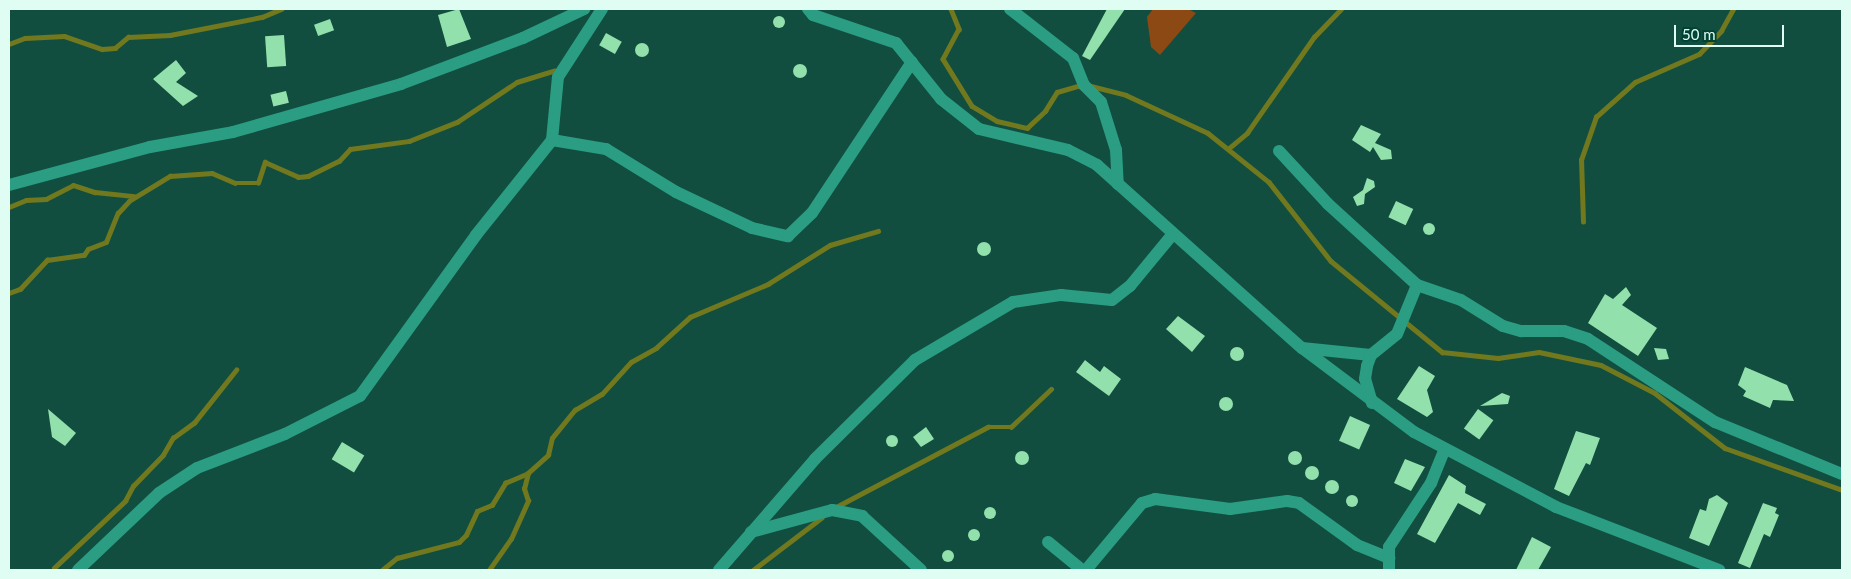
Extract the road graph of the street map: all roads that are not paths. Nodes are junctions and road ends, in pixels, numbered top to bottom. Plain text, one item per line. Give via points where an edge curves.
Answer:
1 (582, 9) edge
2 (602, 9) edge
3 (808, 9) edge
4 (1010, 9) edge
5 (912, 62) junction
6 (552, 140) junction
7 (1279, 151) dead end
8 (1118, 184) junction
9 (9, 185) edge
10 (1172, 235) junction
11 (1417, 285) junction
12 (1302, 348) junction
13 (1371, 354) junction
14 (1372, 403) junction
15 (1446, 449) junction
16 (1842, 474) edge
17 (751, 532) junction
18 (1048, 542) dead end
19 (1389, 564) edge
20 (78, 570) edge
21 (719, 570) edge
22 (921, 570) edge
23 (1082, 570) edge
24 (1086, 570) edge
25 (1719, 570) edge

1 - 9 street via 523,38 401,84 233,132 150,147
2 - 6 street via 558,76
3 - 5 street via 813,15 896,43
4 - 8 street via 1073,58 1084,85 1101,102 1116,150
5 - 6 street via 812,213 788,236 752,228 676,192 606,149
5 - 8 street via 941,99 979,129 1068,150 1097,165
6 - 20 street via 476,235 360,396 284,434 197,468 159,493
7 - 11 street via 1328,204
8 - 10 street
10 - 12 street
10 - 17 street via 1130,286 1112,300 1088,301 1061,295 1013,302 915,360 815,459
11 - 13 street via 1397,334
11 - 16 street via 1461,300 1503,326 1521,332 1564,331 1588,339 1715,422
12 - 13 street
12 - 14 street
13 - 14 street via 1364,379
14 - 15 street
15 - 19 street via 1431,483 1389,547
15 - 25 street via 1556,507
17 - 21 street
17 - 22 street via 832,510 840,511 862,516
18 - 23 street
19 - 24 street via 1299,503 1287,500 1230,509 1155,499 1142,502

